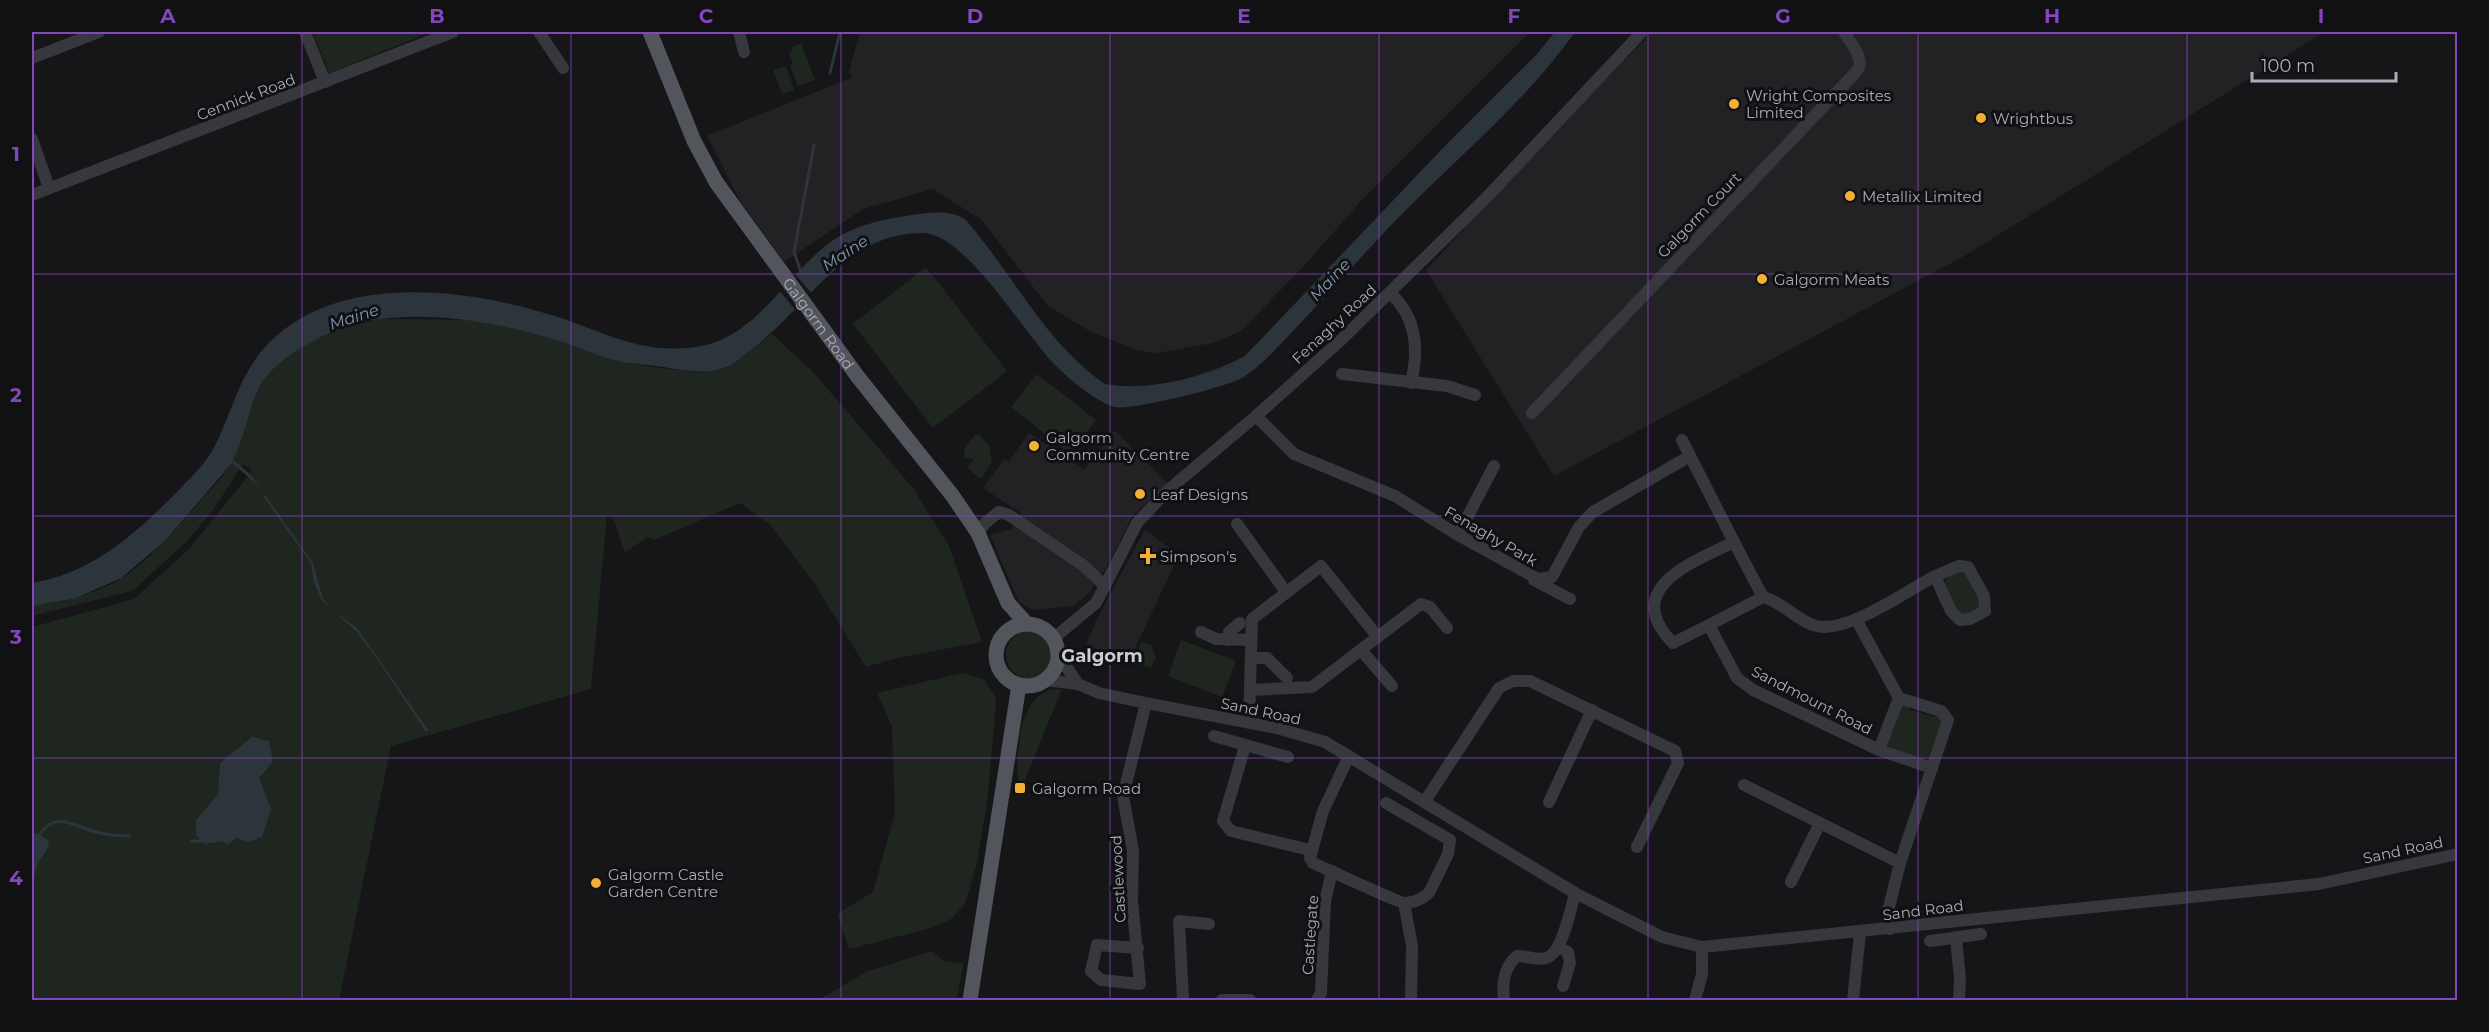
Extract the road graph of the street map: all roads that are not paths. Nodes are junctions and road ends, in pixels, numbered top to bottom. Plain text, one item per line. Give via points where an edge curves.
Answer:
1 (99, 32) edge
2 (305, 32) edge
3 (453, 32) edge
4 (539, 32) edge
5 (650, 32) edge
6 (739, 32) edge
7 (1642, 32) edge
8 (1844, 32) edge
9 (435, 35) edge
10 (744, 52) dead end
11 (32, 58) edge
12 (563, 68) dead end
13 (324, 82) junction
14 (32, 139) edge
15 (49, 188) junction
16 (32, 195) edge
17 (1390, 292) junction
18 (1342, 374) dead end
19 (1411, 383) junction
20 (1475, 395) dead end
21 (1532, 413) dead end
22 (1256, 416) junction
23 (1682, 440) dead end
24 (1690, 456) junction
25 (1494, 466) dead end
26 (1237, 524) dead end
27 (978, 533) junction
28 (1458, 535) junction
29 (1734, 542) junction
30 (1525, 574) junction
31 (1935, 576) junction
32 (1105, 586) junction
33 (1286, 592) junction
34 (1763, 597) junction
35 (1570, 599) dead end
36 (1008, 603) junction
37 (1856, 619) junction
38 (1240, 623) dead end
39 (1027, 624) junction
40 (1709, 625) junction
41 (1447, 628) dead end
42 (1201, 632) dead end
43 (1377, 636) junction
44 (1001, 638) junction
45 (1054, 638) junction
46 (1228, 640) junction
47 (1250, 640) junction
48 (1361, 650) junction
49 (1059, 656) junction
50 (1251, 658) junction
51 (1287, 678) dead end
52 (1046, 680) junction
53 (1078, 684) junction
54 (1019, 685) junction
55 (1392, 686) dead end
56 (1251, 690) junction
57 (1901, 698) junction
58 (1146, 703) junction
59 (1592, 710) junction
60 (1249, 723) junction
61 (1214, 736) dead end
62 (1245, 746) junction
63 (1878, 750) junction
64 (1349, 756) junction
65 (1288, 757) dead end
66 (1932, 768) junction
67 (1744, 785) dead end
68 (1425, 801) junction
69 (1549, 802) dead end
70 (1386, 803) dead end
71 (1820, 823) junction
72 (1636, 847) dead end
73 (1310, 850) junction
74 (2457, 854) edge
75 (1900, 863) junction
76 (1332, 871) junction
77 (1791, 882) dead end
78 (1575, 893) junction
79 (1404, 903) junction
80 (1209, 924) dead end
81 (1890, 929) junction
82 (1860, 933) junction
83 (1981, 934) dead end
84 (1956, 938) junction
85 (1930, 941) dead end
86 (1558, 947) junction
87 (1702, 947) junction
88 (1138, 948) junction
89 (1563, 986) dead end
90 (970, 1000) edge
91 (1183, 1000) edge
92 (1222, 1000) edge
93 (1250, 1000) edge
94 (1317, 1000) edge
95 (1411, 1000) edge
96 (1504, 1000) edge
97 (1695, 1000) edge
98 (1853, 1000) edge
99 (1959, 1000) edge

1 - 11 street
2 - 13 street
3 - 9 street, Cennick Road
4 - 12 street
5 - 27 main road, Galgorm Road via 674,96 721,190
6 - 10 street
7 - 17 street, Fenaghy Road via 1486,198
8 - 21 street, Galgorm Court via 1860,59 1857,71
9 - 13 street, Cennick Road
13 - 15 street, Cennick Road
14 - 15 street
15 - 16 street, Cennick Road
17 - 19 street via 1414,329 1417,361
17 - 22 street, Fenaghy Road
18 - 19 street
19 - 20 street via 1447,386
22 - 28 street, Fenaghy Park via 1294,453 1395,496
22 - 32 street, Fenaghy Road via 1167,491 1137,523
23 - 24 street
24 - 29 street
24 - 30 street, Fenaghy Park via 1593,512 1579,527 1552,577 1538,579
25 - 28 street
26 - 33 street
27 - 32 street via 999,512 1009,515 1084,566
27 - 36 main road, Galgorm Road
28 - 30 street, Fenaghy Park
29 - 34 street
29 - 40 street via 1673,573 1657,594 1658,618 1673,643
30 - 35 street
31 - 31 street via 1959,566 1968,567 1984,596 1985,611 1960,620 1951,611
31 - 37 street
32 - 45 street, Fenaghy Road via 1096,603
33 - 43 street via 1321,566
33 - 47 street via 1252,619
34 - 37 street via 1814,626 1833,628
34 - 40 street
36 - 39 main road, Galgorm Road
36 - 44 main road
37 - 57 street
38 - 46 street via 1229,632
39 - 44 main road via 1015,626
39 - 45 main road via 1041,627
40 - 63 street, Sandmount Road via 1737,678 1753,690
41 - 43 street via 1430,607 1421,604
42 - 46 street
43 - 48 street
44 - 54 main road via 998,665 1003,674
45 - 49 main road
46 - 47 street
47 - 50 street
48 - 55 street
48 - 56 street via 1312,687
49 - 52 main road via 1053,674
49 - 53 street
50 - 51 street via 1267,658
50 - 56 street
52 - 53 street, Sand Road
52 - 54 main road
53 - 58 street, Sand Road via 1099,693
54 - 90 main road
56 - 60 street
57 - 63 street
57 - 66 street via 1941,711 1948,720
58 - 60 street, Sand Road
58 - 88 street, Castlewood via 1123,796 1133,851 1132,900
59 - 68 street via 1530,681 1514,681 1499,688
59 - 69 street
59 - 72 street via 1675,750 1678,756
60 - 64 street, Sand Road via 1325,742
61 - 62 street
62 - 65 street
62 - 73 street via 1222,821 1231,831
63 - 66 street, Sandmount Road
64 - 68 street, Sand Road
64 - 73 street
66 - 75 street
67 - 71 street
68 - 78 street, Sand Road
70 - 79 street via 1446,836 1451,845 1426,896
71 - 75 street
71 - 77 street
73 - 76 street via 1313,862
74 - 81 street, Sand Road via 2319,884
75 - 81 street via 1888,911
76 - 79 street
76 - 94 street, Castlegate via 1325,902 1321,993
78 - 86 street
78 - 87 street, Sand Road via 1662,937
79 - 95 street via 1412,946
80 - 91 street via 1179,921
81 - 82 street, Sand Road
82 - 87 street, Sand Road
82 - 98 street
83 - 84 street
84 - 85 street
84 - 99 street
86 - 89 street via 1568,952 1570,959
86 - 96 street via 1550,957 1517,956 1509,963
87 - 97 street via 1702,974
88 - 88 street, Castlewood via 1096,945 1091,971 1101,980 1140,984
92 - 93 street

